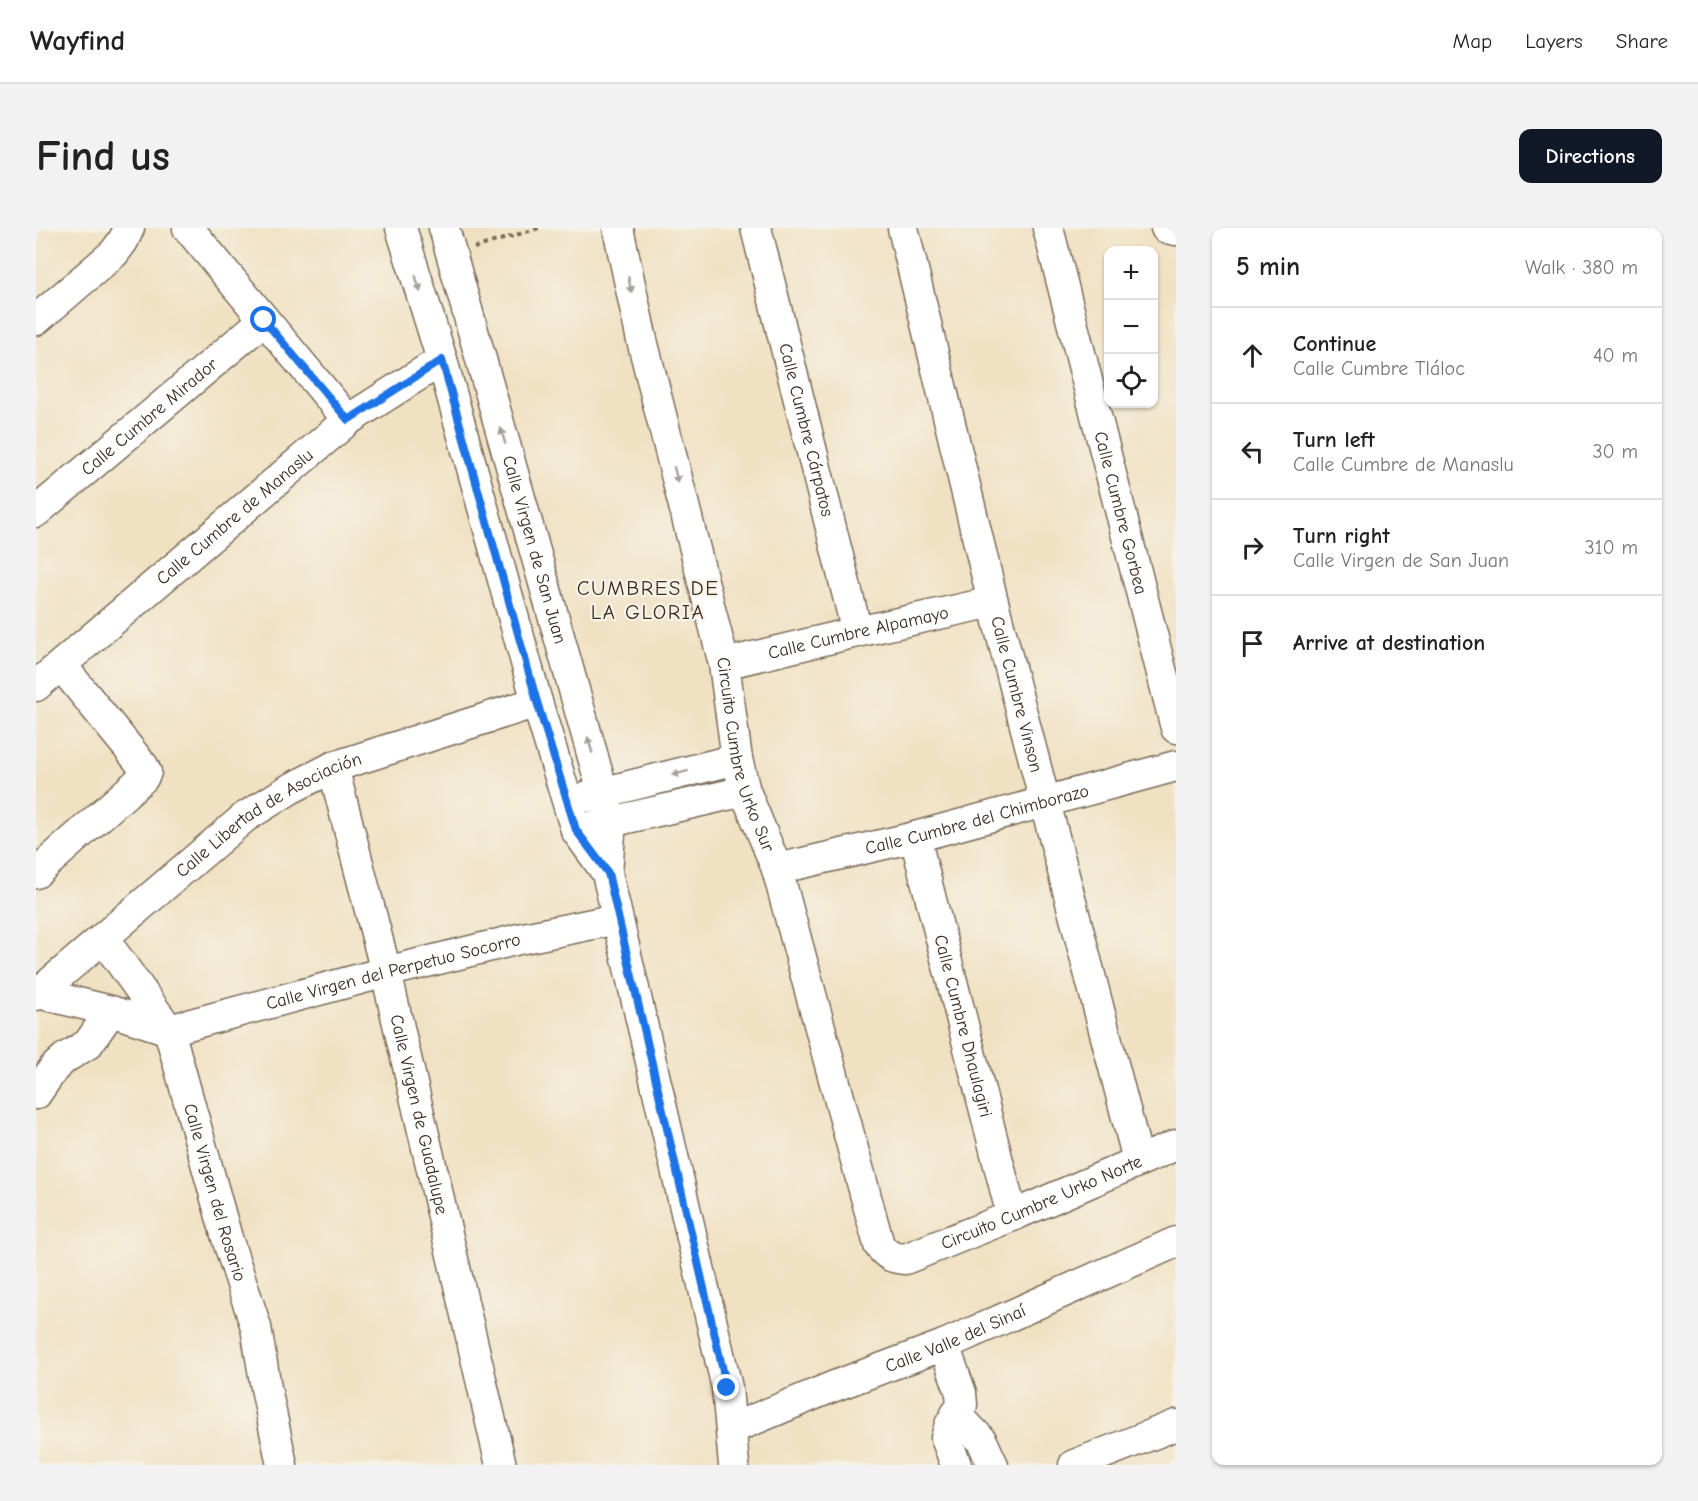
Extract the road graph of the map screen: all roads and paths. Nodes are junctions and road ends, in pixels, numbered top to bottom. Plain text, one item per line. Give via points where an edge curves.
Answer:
1 (129, 228) edge
2 (188, 228) edge
3 (401, 228) edge
4 (539, 228) edge
5 (618, 228) edge
6 (756, 228) edge
7 (903, 228) edge
8 (1048, 228) edge
9 (1166, 228) edge
10 (1176, 230) edge
11 (448, 241) edge
12 (36, 320) edge
13 (264, 320) junction
14 (442, 360) junction
15 (348, 420) junction
16 (36, 512) edge
17 (993, 602) junction
18 (857, 632) junction
19 (724, 664) junction
20 (61, 665) junction
21 (36, 686) edge
22 (537, 702) junction
23 (1176, 728) edge
24 (737, 759) junction
25 (1176, 766) edge
26 (333, 767) junction
27 (745, 791) junction
28 (604, 792) junction
29 (567, 801) junction
30 (1046, 801) junction
31 (611, 821) junction
32 (576, 830) junction
33 (915, 837) junction
34 (777, 869) junction
35 (36, 873) edge
36 (608, 873) junction
37 (617, 919) junction
38 (103, 938) junction
39 (386, 972) junction
40 (37, 994) edge
41 (111, 1011) junction
42 (169, 1030) junction
43 (36, 1094) edge
44 (1176, 1145) edge
45 (1138, 1160) junction
46 (1012, 1216) junction
47 (1176, 1242) edge
48 (905, 1259) joint
49 (944, 1345) junction
50 (956, 1414) junction
51 (1176, 1425) edge
52 (731, 1430) junction
53 (282, 1465) edge
54 (501, 1465) edge
55 (734, 1465) edge
56 (956, 1465) edge
57 (993, 1465) edge
58 (1074, 1465) edge

1 - 12 street via 114,253
2 - 13 street
3 -> 14 street, Calle Virgen de San Juan
4 - 11 path
5 -> 19 street, Circuito Cumbre Urko Sur via 641,336
6 - 18 street, Calle Cumbre Cárpatos
7 - 17 street, Calle Cumbre Vinson
8 - 23 street, Calle Cumbre Gorbea
9 - 10 street
28 -> 11 street, Calle Virgen de San Juan
13 - 15 street
13 - 16 street, Calle Cumbre Mirador
14 - 15 street, Calle Cumbre de Manaslu
14 - 22 street, Calle Virgen de San Juan
15 - 20 street, Calle Cumbre de Manaslu
17 - 18 street, Calle Cumbre Alpamayo
17 - 30 street, Calle Cumbre Vinson
18 - 19 street, Calle Cumbre Alpamayo
19 - 24 street, Circuito Cumbre Urko Sur
20 - 21 street, Calle Cumbre de Manaslu
20 - 35 street via 146,772
22 - 26 street, Calle Libertad de Asociación
22 - 29 street, Calle Virgen de San Juan
24 - 27 street, Circuito Cumbre Urko Sur
24 -> 28 street
25 - 30 street, Calle Cumbre del Chimborazo
26 - 38 street, Calle Libertad de Asociación via 245,817
26 - 39 street, Calle Virgen de Guadalupe
27 - 31 street
27 - 34 street, Circuito Cumbre Urko Sur
28 - 29 street
28 - 31 street, Calle Virgen de San Juan
29 - 32 street, Calle Virgen de San Juan
30 - 33 street, Calle Cumbre del Chimborazo
30 - 45 street, Calle Cumbre Vinson
31 - 32 street
31 - 36 street, Calle Virgen de San Juan
32 - 36 street, Calle Virgen de San Juan
33 - 34 street, Calle Cumbre del Chimborazo
33 - 46 street, Calle Cumbre Dhaulagiri
34 - 48 street, Circuito Cumbre Urko Sur via 879,1245 893,1258
36 - 37 street, Calle Virgen de San Juan
37 - 39 street, Calle Virgen del Perpetuo Socorro
37 - 52 street, Calle Virgen de San Juan via 727,1388
38 - 40 street, Calle Libertad de Asociación
38 - 42 street, Calle Virgen del Rosario
39 - 42 street, Calle Virgen del Perpetuo Socorro
39 - 54 street, Calle Virgen de Guadalupe
40 - 41 street
41 - 42 street
41 - 43 street via 88,1044 54,1068
42 - 53 street, Calle Virgen del Rosario via 227,1238 256,1326
44 - 45 street, Circuito Cumbre Urko Norte
45 - 46 street, Circuito Cumbre Urko Norte
46 - 48 street, Circuito Cumbre Urko Norte
47 - 49 street, Calle Valle del Sinaí
49 - 50 street via 961,1393 962,1405
49 - 52 street, Calle Valle del Sinaí
50 - 56 street via 946,1438
50 - 57 street via 982,1441
51 - 58 street
52 - 55 street, Calle Virgen de San Juan

